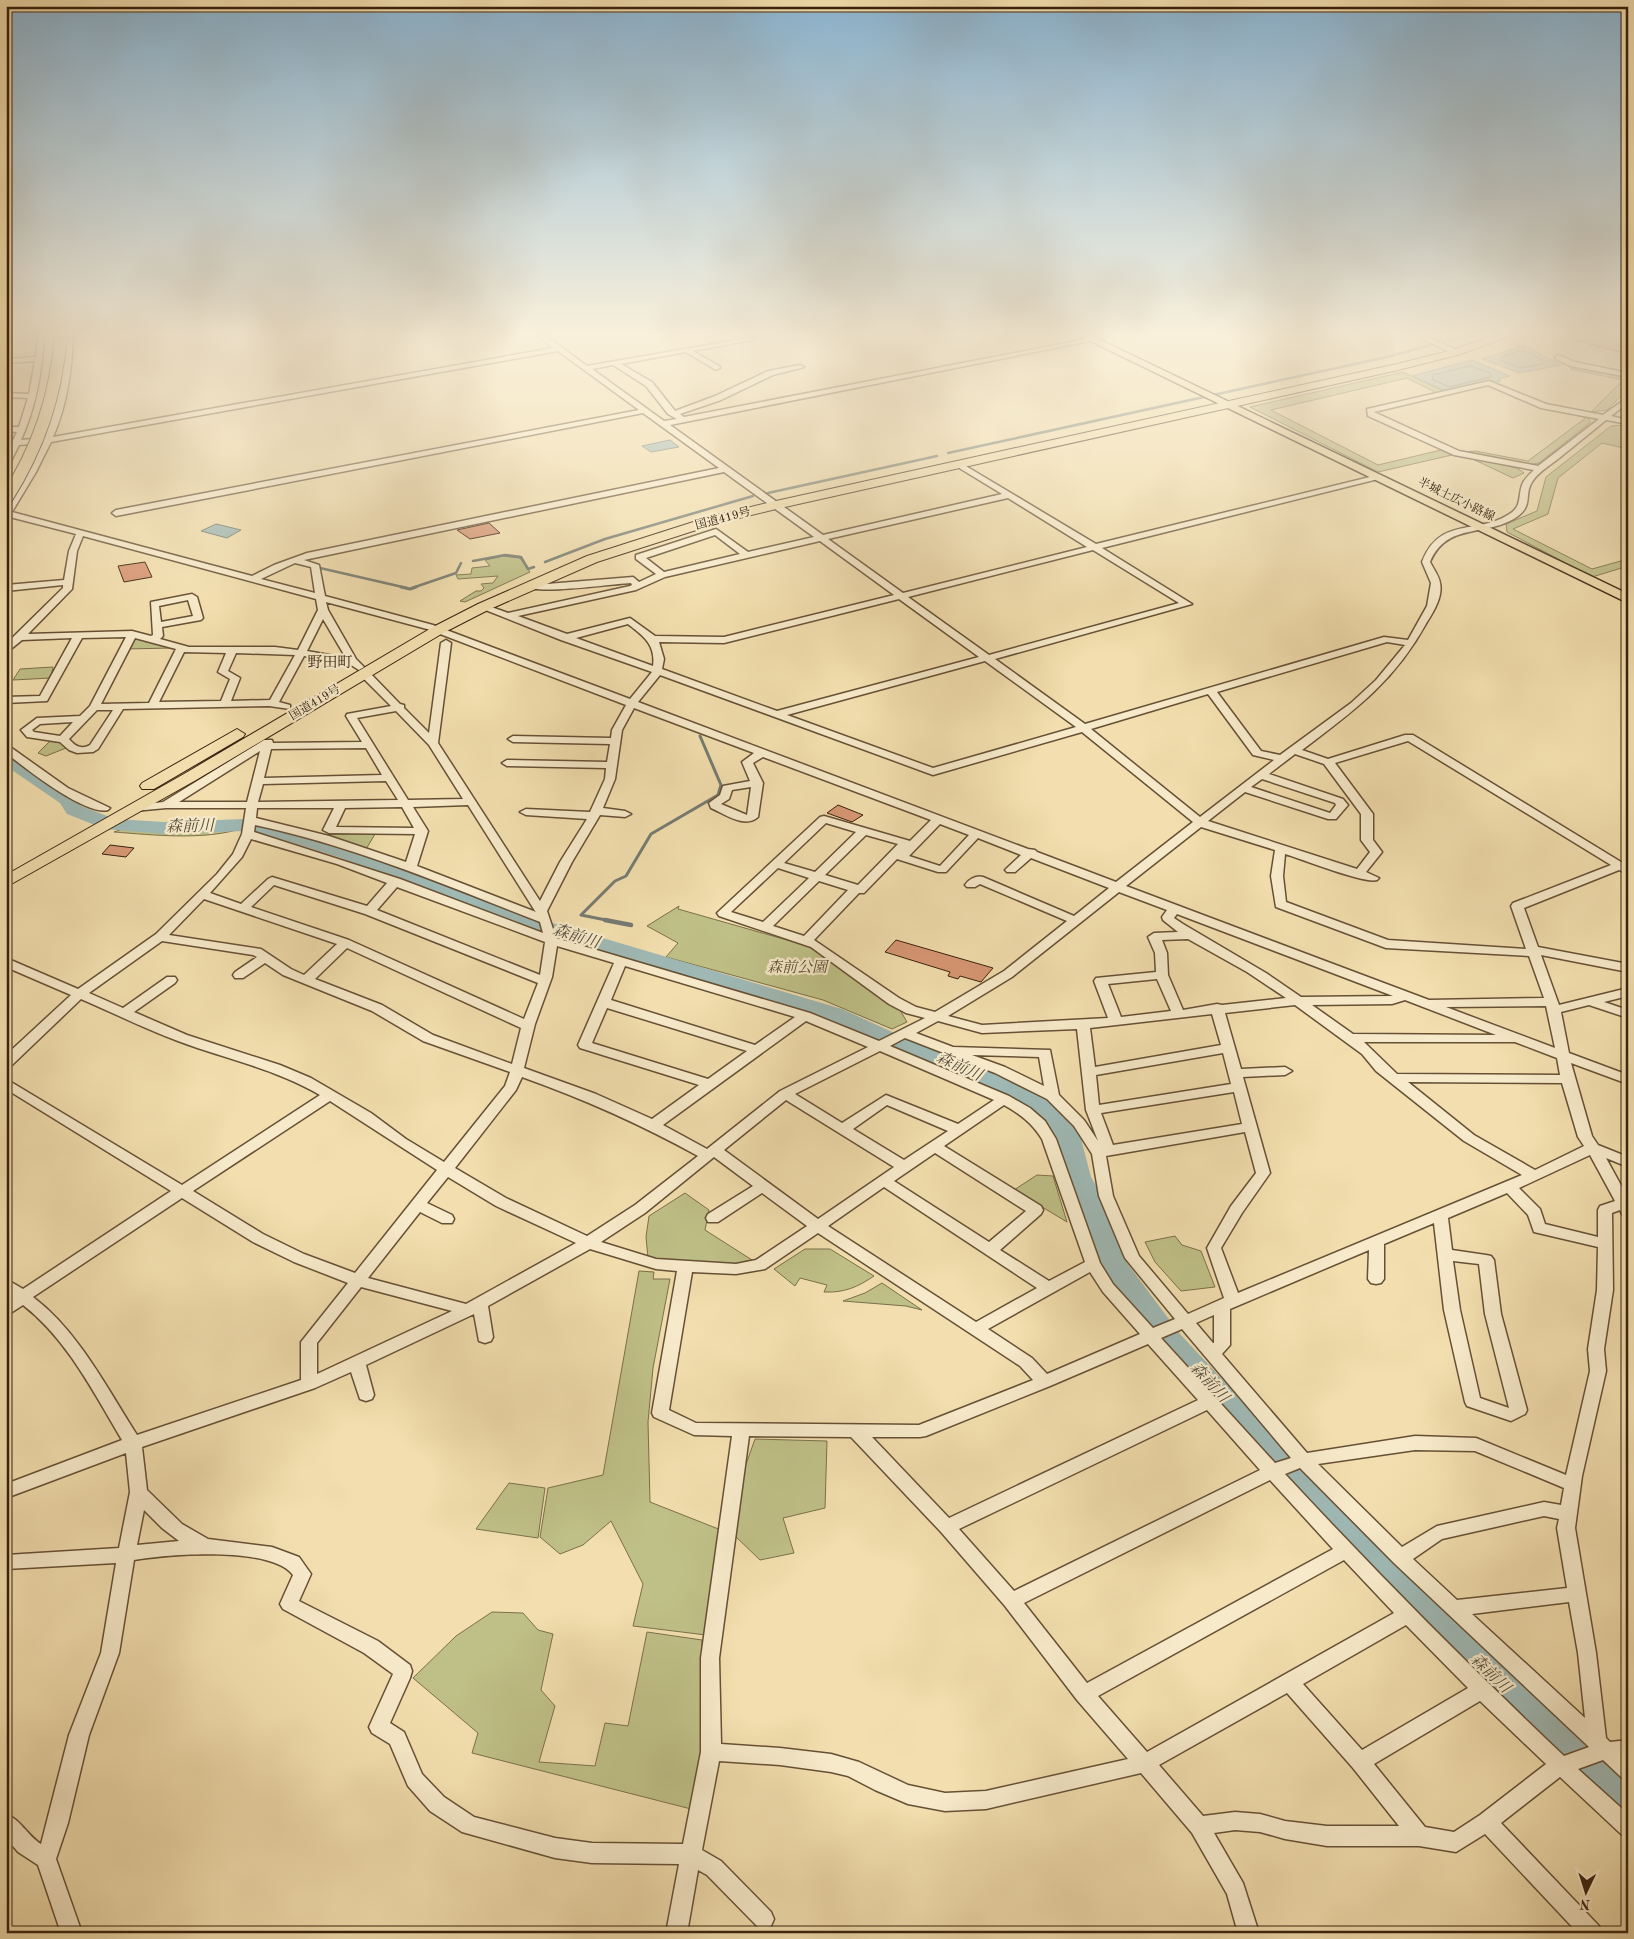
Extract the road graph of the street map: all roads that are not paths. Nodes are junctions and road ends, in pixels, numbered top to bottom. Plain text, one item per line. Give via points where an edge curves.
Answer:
1 (23, 425) edge
2 (34, 425) edge
3 (45, 425) edge
4 (55, 425) edge
5 (131, 425) edge
6 (569, 425) edge
7 (665, 425) edge
8 (1105, 425) edge
9 (1114, 425) edge
10 (1269, 425) edge
11 (1396, 425) edge
12 (1595, 425) edge
13 (6, 429) edge
14 (22, 430) junction
15 (50, 440) junction
16 (18, 443) junction
17 (6, 462) edge
18 (959, 464) junction
19 (725, 469) junction
20 (1540, 469) junction
21 (1375, 477) junction
22 (6, 478) edge
23 (1008, 494) junction
24 (6, 499) edge
25 (772, 502) junction
26 (7, 513) edge
27 (116, 513) dead end
28 (76, 528) junction
29 (1482, 528) junction
30 (821, 538) junction
31 (1095, 547) junction
32 (746, 555) junction
33 (293, 560) junction
34 (662, 575) junction
35 (256, 578) junction
36 (69, 582) junction
37 (638, 585) junction
38 (530, 586) junction
39 (6, 588) edge
40 (900, 596) junction
41 (322, 597) junction
42 (1628, 599) edge
43 (483, 607) junction
44 (323, 610) junction
45 (507, 616) junction
46 (159, 625) junction
47 (434, 628) junction
48 (132, 634) junction
49 (80, 635) junction
50 (18, 637) junction
51 (564, 638) junction
52 (653, 639) junction
53 (151, 640) junction
54 (446, 643) dead end
55 (1411, 644) junction
56 (181, 648) junction
57 (6, 650) edge
58 (232, 650) junction
59 (301, 653) junction
60 (986, 658) junction
61 (359, 668) junction
62 (656, 672) junction
63 (1211, 691) junction
64 (6, 700) edge
65 (633, 703) junction
66 (225, 704) junction
67 (272, 704) junction
68 (120, 706) junction
69 (152, 706) junction
70 (94, 707) junction
71 (286, 707) junction
72 (400, 707) junction
73 (776, 715) junction
74 (82, 719) junction
75 (1084, 728) junction
76 (63, 739) junction
77 (513, 739) dead end
78 (616, 741) junction
79 (433, 743) junction
80 (266, 746) junction
81 (370, 746) junction
82 (6, 747) edge
83 (1293, 750) junction
84 (763, 752) junction
85 (1282, 759) junction
86 (1328, 762) junction
87 (508, 763) dead end
88 (612, 765) junction
89 (1260, 776) junction
90 (390, 778) junction
91 (258, 781) junction
92 (758, 783) dead end
93 (1243, 788) junction
94 (471, 802) junction
95 (406, 804) junction
96 (166, 805) junction
97 (252, 805) junction
98 (341, 805) junction
99 (134, 808) junction
100 (526, 812) dead end
101 (595, 813) junction
102 (625, 814) dead end
103 (94, 816) junction
104 (939, 818) junction
105 (1201, 823) junction
106 (249, 827) junction
107 (865, 830) junction
108 (422, 831) junction
109 (977, 833) junction
110 (1281, 848) junction
111 (1031, 852) junction
112 (776, 864) junction
113 (1625, 866) edge
114 (410, 869) junction
115 (6, 870) edge
116 (1011, 870) dead end
117 (1359, 874) junction
118 (818, 877) junction
119 (1373, 878) dead end
120 (6, 882) edge
121 (396, 882) junction
122 (971, 885) dead end
123 (1121, 886) junction
124 (859, 889) junction
125 (203, 895) junction
126 (243, 909) junction
127 (1174, 909) junction
128 (369, 911) junction
129 (543, 916) junction
130 (1076, 921) junction
131 (766, 927) junction
132 (1189, 935) junction
133 (160, 937) junction
134 (550, 940) junction
135 (810, 942) junction
136 (345, 943) junction
137 (1533, 951) junction
138 (266, 957) junction
139 (622, 961) junction
140 (8, 964) edge
141 (1628, 968) edge
142 (239, 975) dead end
143 (1162, 975) junction
144 (171, 980) dead end
145 (306, 980) junction
146 (544, 981) junction
147 (1628, 992) edge
148 (79, 994) junction
149 (1406, 996) junction
150 (1296, 1001) junction
151 (1590, 1001) junction
152 (603, 1002) junction
153 (1425, 1003) junction
154 (1552, 1006) junction
155 (1217, 1008) junction
156 (123, 1014) junction
157 (1628, 1014) edge
158 (1179, 1015) junction
159 (805, 1016) junction
160 (935, 1018) junction
161 (1116, 1021) junction
162 (1083, 1025) junction
163 (528, 1026) junction
164 (904, 1032) junction
165 (1350, 1038) junction
166 (1519, 1038) junction
167 (879, 1045) junction
168 (1228, 1048) junction
169 (947, 1049) junction
170 (756, 1050) junction
171 (1563, 1055) junction
172 (6, 1063) edge
173 (519, 1070) junction
174 (1087, 1072) junction
175 (1285, 1072) dead end
176 (1396, 1078) junction
177 (1568, 1079) junction
178 (1237, 1080) junction
179 (1628, 1080) edge
180 (6, 1083) edge
181 (709, 1084) junction
182 (785, 1094) junction
183 (330, 1095) junction
184 (1052, 1096) junction
185 (1004, 1099) junction
186 (1093, 1110) junction
187 (653, 1125) junction
188 (1250, 1127) junction
189 (842, 1130) junction
190 (958, 1130) junction
191 (934, 1146) junction
192 (1593, 1148) junction
193 (711, 1152) junction
194 (1104, 1152) junction
195 (1628, 1162) edge
196 (904, 1167) junction
197 (447, 1169) junction
198 (1534, 1176) junction
199 (883, 1180) junction
200 (1509, 1186) junction
201 (762, 1187) junction
202 (183, 1191) junction
203 (418, 1205) junction
204 (1625, 1208) edge
205 (1440, 1214) junction
206 (713, 1218) dead end
207 (447, 1219) dead end
208 (816, 1225) junction
209 (1378, 1241) junction
210 (588, 1243) junction
211 (1606, 1244) junction
212 (989, 1251) junction
213 (1446, 1255) junction
214 (1093, 1264) junction
215 (684, 1266) junction
216 (1376, 1279) dead end
217 (359, 1281) junction
218 (6, 1284) edge
219 (1048, 1288) junction
220 (23, 1298) junction
221 (1228, 1303) junction
222 (474, 1307) junction
223 (6, 1310) edge
224 (1186, 1321) junction
225 (976, 1329) junction
226 (1150, 1336) junction
227 (484, 1337) dead end
228 (1212, 1353) junction
229 (356, 1363) junction
230 (1044, 1382) junction
231 (309, 1384) junction
232 (366, 1395) dead end
233 (1208, 1402) junction
234 (741, 1431) junction
235 (857, 1432) junction
236 (132, 1443) junction
237 (1304, 1460) junction
238 (1271, 1472) junction
239 (1573, 1485) junction
240 (6, 1491) edge
241 (139, 1492) junction
242 (1568, 1514) junction
243 (947, 1526) junction
244 (206, 1546) junction
245 (1345, 1551) junction
246 (126, 1554) junction
247 (1400, 1558) junction
248 (6, 1562) edge
249 (1577, 1594) junction
250 (1011, 1601) junction
251 (1454, 1608) junction
252 (1408, 1616) junction
253 (1289, 1682) junction
254 (1483, 1690) junction
255 (1084, 1694) junction
256 (1600, 1747) junction
257 (1628, 1749) edge
258 (711, 1752) junction
259 (1360, 1762) junction
260 (1143, 1764) junction
261 (1559, 1766) junction
262 (1628, 1771) edge
263 (1487, 1822) junction
264 (1199, 1826) junction
265 (1628, 1827) edge
266 (9, 1830) edge
267 (1419, 1836) junction
268 (690, 1854) junction
269 (46, 1859) junction
270 (764, 1918) dead end
271 (72, 1933) edge
272 (676, 1933) edge
273 (1249, 1933) edge
274 (1592, 1933) edge

1 - 14 street
2 - 22 highway
3 - 24 highway, bridge via 30,462
4 - 15 street
5 - 15 street
6 - 27 street
7 - 19 street
8 - 25 highway, 国道419号
9 - 18 highway, 国道419号
10 - 21 main road, 半城土広小路線
11 - 20 street via 1457,453
12 - 20 street
13 - 14 street
14 - 16 street
15 - 16 street
15 - 26 street via 23,493
16 - 17 street
18 - 23 street
18 - 25 highway, 国道419号
19 - 25 street
19 - 33 street
20 - 29 street via 1528,481 1524,504 1514,516
21 - 29 main road, 半城土広小路線
21 - 31 street
23 - 30 street
23 - 31 street
25 - 30 street
25 - 38 highway, 国道419号 via 592,559
25 - 47 highway, 国道419号 via 624,539 534,574
26 - 28 street
28 - 35 street
28 - 36 street
29 - 42 main road, 半城土広小路線
29 - 55 street via 1445,536 1430,548 1426,562 1435,578 1435,594
30 - 32 street
30 - 40 street
31 - 40 street
31 - 60 street via 1187,604
32 - 34 street
32 - 34 street via 716,532 639,557
33 - 35 street
33 - 41 street via 315,565
34 - 37 street
35 - 41 street
36 - 39 street
36 - 50 street via 68,589
37 - 38 street via 633,580
37 - 45 street
38 - 43 highway, 国道419号
40 - 52 street via 724,640
40 - 60 street
41 - 44 street
41 - 47 street
43 - 45 street
43 - 47 highway, 国道419号
44 - 59 street
44 - 61 street
45 - 51 street
46 - 46 street via 154,604 192,597 198,618
46 - 53 street via 158,636
47 - 61 highway, 国道419号
47 - 65 street
48 - 49 street
48 - 53 street
48 - 70 street
49 - 50 street
49 - 64 street via 43,699
50 - 57 street
51 - 52 street via 630,621
51 - 62 street
52 - 62 street via 659,659
53 - 56 street
54 - 79 street
55 - 63 street via 1388,639
55 - 83 street via 1380,682 1355,705
56 - 58 street
56 - 69 street
58 - 59 street
58 - 66 street via 223,672 235,678
59 - 61 street
59 - 67 street
60 - 73 street
60 - 75 street
61 - 71 highway, 国道419号
61 - 72 street
61 - 99 highway, 国道419号
62 - 65 street
62 - 73 street
63 - 75 street
63 - 85 street via 1257,752
65 - 78 street via 617,730
65 - 84 street
66 - 67 street
66 - 69 street
67 - 71 street
68 - 69 street
68 - 70 street
68 - 76 street via 94,747 88,751 69,747
70 - 74 street
71 - 103 highway, 国道419号
72 - 79 street
72 - 81 street via 351,716
73 - 75 street via 933,772
74 - 76 street
74 - 76 street via 37,721 26,730 31,735
75 - 105 street
77 - 78 street
78 - 88 street
79 - 94 street
80 - 81 street
80 - 91 street
80 - 96 street via 268,742
81 - 90 street
82 - 103 street via 30,767 85,802
83 - 85 street
83 - 86 street
84 - 92 street via 747,762
84 - 104 street
85 - 89 street
86 - 113 street via 1409,737
86 - 117 street via 1367,814 1367,840 1376,852
87 - 88 street
88 - 101 street via 610,779
89 - 93 street
89 - 93 street via 1342,804 1332,817
90 - 91 street
90 - 95 street
91 - 97 street
93 - 105 street
94 - 95 street
94 - 129 street
95 - 98 street
95 - 108 street
96 - 97 street
96 - 99 street
97 - 98 street
97 - 106 street
98 - 108 street via 329,830
99 - 120 highway, 国道419号
100 - 101 street
101 - 102 street
101 - 129 street via 566,862
103 - 115 highway, 国道419号
104 - 109 street
104 - 109 street via 901,857 942,870
105 - 110 street
105 - 123 street
106 - 114 street via 287,827
106 - 121 street
106 - 125 street via 238,855
107 - 112 street via 824,819
107 - 118 street
107 - 124 street via 906,843
108 - 114 street
109 - 111 street
110 - 117 street
110 - 137 street via 1275,880 1280,904 1386,944
111 - 116 street
111 - 123 street
112 - 118 street
112 - 131 street via 723,913
113 - 137 street via 1517,906
114 - 129 street
117 - 119 street
118 - 124 street
118 - 131 street
121 - 128 street
121 - 134 street
122 - 130 street via 979,880
123 - 127 street
123 - 130 street
124 - 135 street via 859,898
125 - 126 street
125 - 133 street
126 - 128 street via 272,881
126 - 136 street
127 - 132 street via 1169,920
127 - 149 street
128 - 146 street
129 - 134 street
130 - 160 street via 1008,974
131 - 135 street
132 - 143 street via 1154,937 1161,953
132 - 150 street via 1252,970
133 - 138 street via 257,952
133 - 148 street
134 - 139 street
134 - 146 street
135 - 160 street via 894,1001
136 - 145 street
136 - 163 street
137 - 141 street
137 - 154 street
138 - 142 street
138 - 145 street via 287,972
139 - 152 street
139 - 159 street
140 - 148 street
143 - 158 street
143 - 161 street via 1100,981
144 - 156 street
145 - 173 street via 376,1008 428,1038
146 - 163 street
147 - 151 street
148 - 156 street
148 - 172 street
149 - 150 street via 1392,1000
149 - 153 street
150 - 155 street
150 - 165 street
151 - 154 street
151 - 157 street
152 - 170 street
152 - 181 street via 586,1045
153 - 154 street
153 - 166 street
154 - 171 street
155 - 158 street
155 - 168 street
156 - 183 street via 213,1049 276,1068
158 - 161 street
159 - 167 street
159 - 170 street
160 - 162 street via 982,1029
160 - 164 street
161 - 162 street
162 - 174 street
163 - 173 street
164 - 167 street
164 - 169 street
165 - 166 street
165 - 176 street
166 - 171 street
167 - 182 street
167 - 185 street
168 - 174 street
168 - 178 street
169 - 184 street
169 - 184 street via 1045,1053
170 - 181 street
171 - 177 street
171 - 179 street
173 - 187 street via 592,1097
173 - 197 street via 511,1087
174 - 186 street
175 - 178 street
176 - 177 street
176 - 198 street via 1469,1138
177 - 192 street via 1585,1137
178 - 186 street
178 - 188 street
180 - 202 street
181 - 187 street
182 - 189 street
182 - 193 street
183 - 197 street
183 - 202 street
184 - 194 street
185 - 190 street
185 - 214 street via 1040,1124 1050,1139
186 - 194 street
187 - 193 street
188 - 194 street
188 - 221 street via 1263,1172 1214,1248
189 - 190 street via 886,1099
189 - 196 street
190 - 191 street
191 - 196 street
191 - 212 street via 1036,1210
192 - 195 street
192 - 198 street
192 - 204 street
193 - 201 street
193 - 210 street via 640,1209
194 - 224 street via 1106,1196 1134,1258
196 - 199 street
197 - 203 street
197 - 210 street via 501,1202
198 - 200 street
199 - 208 street
199 - 212 street
200 - 205 street
200 - 211 street via 1535,1213 1539,1228
201 - 206 street
201 - 208 street
202 - 217 street via 258,1238
202 - 220 street
203 - 207 street
203 - 217 street
204 - 211 street via 1605,1210
205 - 209 street
205 - 213 street
208 - 215 street via 752,1268
208 - 225 street
209 - 216 street
209 - 221 street
210 - 215 street via 656,1264
210 - 222 street
211 - 239 street via 1605,1290 1596,1349 1598,1371
212 - 219 street
213 - 213 street via 1452,1310 1473,1402 1511,1415 1519,1410 1493,1314 1486,1260
214 - 219 street
214 - 226 street via 1108,1288
215 - 234 street via 660,1413 694,1429
217 - 222 street
217 - 231 street via 309,1342
218 - 220 street
219 - 225 street
220 - 223 street
220 - 236 street via 45,1314 63,1334
221 - 224 street
221 - 228 street via 1222,1345
222 - 227 street
222 - 229 street
224 - 226 street
224 - 228 street
225 - 230 street via 1026,1362
226 - 230 street
226 - 233 street
228 - 237 street
229 - 231 street
229 - 232 street
230 - 235 street via 920,1431
231 - 236 street
233 - 238 street
233 - 243 street
234 - 235 street
234 - 258 street via 710,1658
235 - 243 street
236 - 240 street
236 - 241 street
237 - 238 street
237 - 239 street via 1415,1443 1476,1445
237 - 247 street
238 - 245 street
238 - 250 street
239 - 242 street
241 - 244 street via 167,1525
241 - 246 street
242 - 247 street via 1544,1509 1437,1533
242 - 249 street via 1566,1528
243 - 250 street
244 - 246 street
244 - 268 street via 272,1554 294,1562 302,1574 289,1604 370,1647 403,1670 400,1684 382,1715 379,1727 397,1738 415,1780 437,1804 469,1825 556,1848 592,1853
245 - 252 street
245 - 255 street
246 - 248 street
246 - 269 street via 110,1653 79,1735
247 - 251 street
249 - 251 street
249 - 256 street
250 - 255 street
251 - 256 street
252 - 253 street
252 - 254 street
253 - 259 street
253 - 260 street
254 - 259 street
254 - 261 street
255 - 260 street
256 - 257 street
256 - 261 street
256 - 262 street
258 - 260 street via 795,1758 850,1767 899,1792 930,1802 959,1804
258 - 268 street
259 - 267 street
260 - 264 street
261 - 263 street
261 - 265 street
263 - 267 street via 1456,1842
263 - 274 street
264 - 267 street via 1235,1821 1327,1836
264 - 273 street via 1236,1890
266 - 269 street
268 - 270 street via 714,1868
268 - 272 street
269 - 271 street

